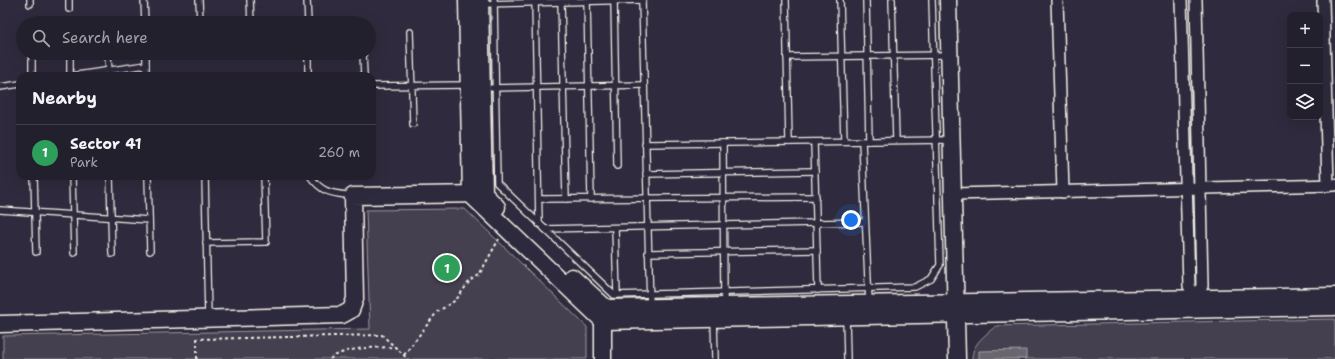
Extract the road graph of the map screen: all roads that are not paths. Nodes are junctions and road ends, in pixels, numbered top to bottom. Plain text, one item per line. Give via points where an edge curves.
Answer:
1 (69, 0) edge
2 (144, 0) edge
3 (199, 0) edge
4 (250, 0) edge
5 (308, 0) edge
6 (642, 0) edge
7 (786, 0) edge
8 (840, 0) edge
9 (866, 0) edge
10 (892, 0) edge
11 (932, 0) edge
12 (948, 0) edge
13 (1057, 0) edge
14 (1181, 0) edge
15 (1196, 0) edge
16 (1323, 0) edge
17 (535, 1) edge
18 (614, 1) edge
19 (483, 2) edge
20 (561, 2) junction
21 (587, 2) junction
22 (69, 9) dead end
23 (145, 16) edge
24 (200, 16) edge
25 (251, 16) edge
26 (308, 16) edge
27 (410, 32) dead end
28 (941, 55) junction
29 (842, 56) junction
30 (867, 56) junction
31 (893, 56) junction
32 (787, 57) junction
33 (32, 60) edge
34 (70, 60) edge
35 (108, 60) edge
36 (146, 60) edge
37 (308, 60) edge
38 (363, 60) edge
39 (146, 65) junction
40 (32, 72) edge
41 (70, 72) edge
42 (109, 72) edge
43 (114, 72) edge
44 (146, 72) edge
45 (308, 72) edge
46 (364, 72) edge
47 (16, 84) edge
48 (644, 85) junction
49 (0, 86) edge
50 (376, 86) edge
51 (412, 86) junction
52 (563, 86) junction
53 (589, 86) junction
54 (615, 86) junction
55 (482, 87) junction
56 (536, 87) junction
57 (413, 124) dead end
58 (896, 140) junction
59 (944, 140) junction
60 (844, 141) junction
61 (862, 141) junction
62 (869, 141) junction
63 (789, 142) junction
64 (814, 142) junction
65 (723, 143) junction
66 (646, 144) junction
67 (616, 166) dead end
68 (815, 171) junction
69 (723, 172) junction
70 (646, 174) junction
71 (34, 180) edge
72 (72, 180) edge
73 (110, 180) edge
74 (148, 180) edge
75 (205, 180) edge
76 (264, 180) edge
77 (313, 180) edge
78 (1332, 185) edge
79 (1200, 188) junction
80 (1186, 189) junction
81 (1062, 192) junction
82 (478, 194) junction
83 (953, 194) junction
84 (353, 196) junction
85 (816, 197) junction
86 (647, 198) junction
87 (724, 198) junction
88 (539, 199) junction
89 (566, 199) junction
90 (591, 199) junction
91 (0, 210) edge
92 (35, 212) junction
93 (73, 214) junction
94 (111, 217) junction
95 (149, 220) junction
96 (865, 222) junction
97 (539, 224) junction
98 (816, 224) junction
99 (724, 226) junction
100 (615, 228) junction
101 (648, 228) junction
102 (545, 229) junction
103 (206, 243) junction
104 (150, 250) dead end
105 (817, 250) junction
106 (36, 252) dead end
107 (724, 252) junction
108 (74, 253) dead end
109 (648, 253) junction
110 (112, 254) dead end
111 (818, 290) junction
112 (617, 295) junction
113 (868, 296) junction
114 (1335, 296) edge
115 (1196, 298) junction
116 (724, 299) junction
117 (650, 301) junction
118 (1335, 307) edge
119 (956, 309) junction
120 (604, 314) junction
121 (846, 317) junction
122 (208, 318) junction
123 (714, 319) junction
124 (0, 324) edge
125 (603, 359) edge
126 (715, 359) edge
127 (847, 359) edge
128 (957, 359) edge

1 - 22 lane
2 - 23 lane
3 - 24 lane
4 - 25 lane
5 - 26 lane
6 - 18 lane
6 - 48 lane
7 - 32 lane
8 - 29 lane
9 - 30 lane
10 - 31 lane
11 - 28 lane
12 - 28 street
13 - 81 street
14 - 80 street
15 - 79 street
16 - 78 street
17 - 19 lane
17 - 20 lane
17 - 56 lane
18 - 21 lane
18 - 54 lane
19 - 55 street
20 - 21 lane
20 - 52 lane
21 - 53 lane
27 - 51 lane
28 - 31 lane
28 - 59 street
29 - 30 lane
29 - 32 lane
29 - 60 lane
30 - 31 lane
30 - 62 lane
31 - 58 lane
32 - 63 lane
33 - 40 lane
34 - 41 lane
35 - 42 lane
36 - 39 lane
37 - 45 lane
38 - 46 lane
39 - 43 lane
39 - 44 lane
47 - 49 lane
48 - 54 lane
48 - 66 lane
50 - 51 lane
51 - 55 lane
51 - 57 lane
52 - 53 lane
52 - 56 lane
52 - 89 lane
53 - 54 lane
53 - 90 lane
54 - 67 lane
55 - 56 lane
55 - 82 street
55 - 97 lane via 497,183
56 - 88 lane
58 - 59 lane
58 - 62 lane
59 - 83 street
59 - 113 lane via 940,265 931,279 915,287
60 - 61 lane
60 - 64 lane
61 - 62 lane
61 - 96 lane
63 - 64 lane
63 - 65 lane
64 - 68 lane
65 - 66 lane
65 - 69 lane
66 - 70 lane
68 - 69 lane
68 - 85 lane
69 - 70 lane
69 - 87 lane
70 - 86 lane
71 - 92 lane
72 - 93 lane
73 - 94 lane
74 - 95 lane
75 - 103 lane
76 - 103 lane via 266,242
77 - 84 lane via 317,187 332,194
78 - 79 street
79 - 80 street
79 - 115 street via 1202,286
80 - 81 street
80 - 115 street via 1189,286
81 - 83 street
82 - 84 street
82 - 120 street
82 - 120 street via 505,227
83 - 119 street
84 - 122 street via 355,300 351,310 342,315
85 - 87 lane
85 - 98 lane
86 - 87 lane
86 - 90 lane
86 - 101 lane
87 - 99 lane
88 - 89 lane
88 - 97 lane
89 - 90 lane
91 - 92 lane
92 - 93 lane
92 - 106 lane
93 - 94 lane
93 - 108 lane
94 - 95 lane
94 - 110 lane
95 - 104 lane
96 - 98 lane
96 - 113 lane
97 - 102 lane
98 - 99 lane
98 - 105 lane
99 - 101 lane
99 - 107 lane
100 - 101 lane
100 - 102 lane
100 - 112 lane
101 - 109 lane
102 - 112 lane via 614,295
103 - 122 lane
105 - 107 lane
105 - 111 lane
107 - 109 lane
107 - 116 lane
109 - 117 lane
111 - 113 lane
111 - 116 lane
112 - 117 lane
113 - 116 street
113 - 119 street
114 - 115 street
115 - 119 street
116 - 117 street
117 - 120 street
118 - 119 street
119 - 121 street
119 - 128 street
120 - 123 street
120 - 125 street
121 - 123 street
121 - 127 lane
122 - 124 street
123 - 126 lane

